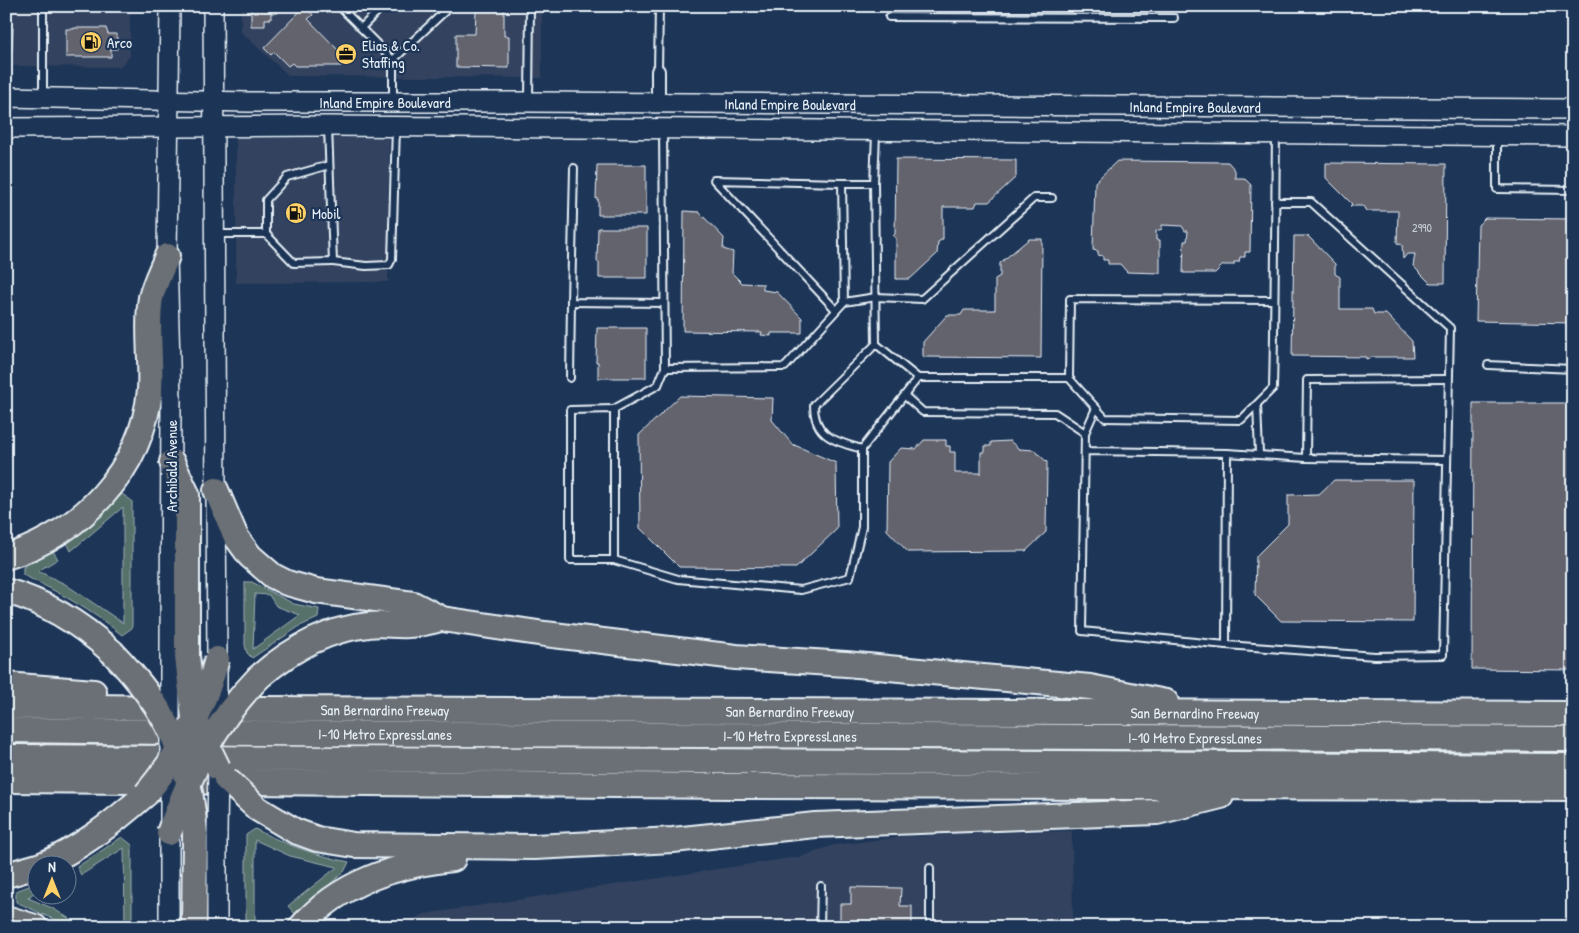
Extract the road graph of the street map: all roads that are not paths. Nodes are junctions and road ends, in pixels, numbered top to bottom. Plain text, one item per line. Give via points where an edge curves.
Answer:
1 (43, 6) edge
2 (170, 6) edge
3 (213, 6) edge
4 (339, 6) edge
5 (383, 6) edge
6 (445, 6) edge
7 (530, 6) edge
8 (659, 6) edge
9 (889, 16) dead end
10 (1174, 18) dead end
11 (361, 28) junction
12 (393, 60) junction
13 (658, 71) joint
14 (6, 97) edge
15 (43, 97) junction
16 (170, 99) junction
17 (213, 100) junction
18 (393, 102) junction
19 (529, 102) junction
20 (658, 103) junction
21 (1573, 109) edge
22 (214, 126) junction
23 (328, 126) junction
24 (396, 126) junction
25 (169, 127) junction
26 (6, 128) edge
27 (662, 129) junction
28 (876, 130) junction
29 (1276, 133) junction
30 (1496, 135) junction
31 (1573, 136) edge
32 (329, 165) junction
33 (574, 168) dead end
34 (842, 183) junction
35 (874, 183) junction
36 (1573, 190) edge
37 (1052, 198) dead end
38 (1275, 202) junction
39 (214, 234) junction
40 (266, 234) junction
41 (167, 256) junction
42 (333, 262) junction
43 (876, 297) junction
44 (1274, 300) junction
45 (571, 302) junction
46 (844, 302) junction
47 (664, 303) junction
48 (836, 310) junction
49 (876, 344) junction
50 (1488, 365) dead end
51 (665, 368) junction
52 (1573, 369) edge
53 (570, 378) dead end
54 (918, 378) junction
55 (1069, 378) junction
56 (1448, 379) junction
57 (904, 396) junction
58 (1257, 405) junction
59 (1096, 408) junction
60 (614, 409) junction
61 (1084, 433) junction
62 (862, 449) junction
63 (1085, 451) junction
64 (1227, 453) junction
65 (1259, 454) junction
66 (1306, 458) junction
67 (1446, 460) junction
68 (172, 462) joint
69 (216, 490) junction
70 (6, 557) edge
71 (614, 560) junction
72 (6, 591) edge
73 (442, 619) junction
74 (1226, 645) junction
75 (179, 656) junction
76 (217, 659) junction
77 (6, 685) edge
78 (6, 706) edge
79 (402, 710) junction
80 (1222, 712) junction
81 (1573, 714) edge
82 (194, 718) junction
83 (171, 727) junction
84 (6, 730) edge
85 (212, 737) junction
86 (1573, 739) edge
87 (6, 757) edge
88 (175, 757) junction
89 (1573, 766) edge
90 (218, 768) junction
91 (6, 780) edge
92 (94, 781) junction
93 (188, 781) junction
94 (1254, 788) junction
95 (1573, 788) edge
96 (6, 792) edge
97 (169, 833) junction
98 (206, 834) junction
99 (535, 847) junction
100 (55, 856) edge
101 (28, 868) edge
102 (930, 868) dead end
103 (6, 875) edge
104 (821, 886) dead end
105 (6, 918) edge
106 (35, 927) edge
107 (169, 927) edge
108 (194, 927) edge
109 (217, 927) edge
110 (301, 927) edge
111 (820, 927) edge
112 (930, 927) edge

1 - 15 lane
2 - 16 main road, Archibald Avenue
3 - 17 main road
4 - 11 lane
5 - 11 lane
6 - 12 lane via 446,12
7 - 19 lane
8 - 13 lane
9 - 10 lane
11 - 12 lane
12 - 18 lane
13 - 20 street
14 - 15 main road, Inland Empire Boulevard
15 - 16 main road, Inland Empire Boulevard
16 - 17 main road, Inland Empire Boulevard
16 - 25 main road, Archibald Avenue
17 - 18 main road, Inland Empire Boulevard
17 - 22 main road
18 - 19 main road, Inland Empire Boulevard
19 - 20 main road, Inland Empire Boulevard
20 - 21 main road, Inland Empire Boulevard
22 - 23 main road, Inland Empire Boulevard
22 - 25 main road, Inland Empire Boulevard
22 - 39 main road
23 - 24 main road, Inland Empire Boulevard
23 - 32 lane
24 - 27 main road, Inland Empire Boulevard
24 - 42 lane via 390,265
25 - 26 main road, Inland Empire Boulevard
25 - 41 main road, Archibald Avenue
27 - 28 main road, Inland Empire Boulevard
27 - 47 lane
28 - 29 main road, Inland Empire Boulevard
28 - 35 lane
29 - 30 main road, Inland Empire Boulevard
29 - 38 lane
30 - 31 main road, Inland Empire Boulevard
30 - 36 lane via 1496,189
32 - 40 lane via 287,178 266,200
32 - 42 lane
33 - 45 lane
34 - 35 lane
34 - 46 lane
34 - 48 lane via 714,180
35 - 43 lane
37 - 43 lane via 1034,198 922,299
38 - 44 lane
38 - 56 lane via 1311,202 1450,328
39 - 40 lane
39 - 69 main road
40 - 42 lane via 294,263
41 - 68 main road, Archibald Avenue
41 - 70 highway via 151,299 151,369 147,408 129,455 102,496 72,524 44,543
43 - 46 lane
43 - 49 lane
44 - 55 lane via 1070,299
44 - 58 lane via 1274,388
45 - 47 lane
45 - 53 lane
46 - 48 lane
47 - 51 lane
48 - 51 lane via 784,367
49 - 54 lane
49 - 62 lane via 814,405 814,420 824,434
50 - 52 lane
51 - 60 lane via 658,385
54 - 55 lane
54 - 57 lane
55 - 59 lane
56 - 66 lane via 1307,380
56 - 67 lane
57 - 61 lane via 923,412 1055,413
57 - 62 lane
58 - 59 lane via 1241,420 1106,418
58 - 65 lane
59 - 61 lane
60 - 71 lane
60 - 71 lane via 570,410 570,560
61 - 63 lane
62 - 71 lane via 862,527 850,578 801,590 678,579
63 - 64 lane
63 - 74 lane via 1082,631
64 - 65 lane
64 - 74 lane
65 - 66 lane
66 - 67 lane
67 - 74 lane via 1443,655 1375,656
68 - 75 highway via 187,494
69 - 73 highway via 236,537 250,556 273,576 316,591 413,604
69 - 76 main road
72 - 83 highway, bridge via 67,618 93,635 150,694
73 - 80 highway via 676,652 1090,687
73 - 85 highway, bridge via 408,625 368,625 310,641 259,677 234,703
75 - 82 highway, bridge
75 - 83 main road, bridge
76 - 82 highway, bridge via 210,687
76 - 85 main road, bridge
77 - 79 highway via 100,693 322,693
78 - 79 highway, San Bernardino Freeway
79 - 80 highway, San Bernardino Freeway
80 - 81 highway, San Bernardino Freeway
82 - 85 highway, bridge
82 - 88 highway, bridge
83 - 88 highway, bridge
84 - 86 highway, I-10 Metro ExpressLanes
85 - 90 highway, bridge
85 - 93 highway, bridge
87 - 89 highway, I-10 Metro ExpressLanes
88 - 93 highway, bridge
88 - 97 main road, bridge
88 - 100 highway, bridge via 146,794 119,817
90 - 98 main road, bridge
90 - 99 highway, bridge via 258,809 295,831 316,839 354,845
91 - 92 highway
92 - 94 highway
92 - 96 highway
93 - 97 highway, bridge
93 - 98 highway, bridge
94 - 95 highway
94 - 99 highway via 1157,812 815,825 673,840
97 - 107 main road
98 - 108 highway
98 - 109 main road
99 - 110 highway via 494,856 428,861 382,873 338,895
101 - 103 highway
102 - 112 lane
104 - 111 lane
105 - 106 highway

